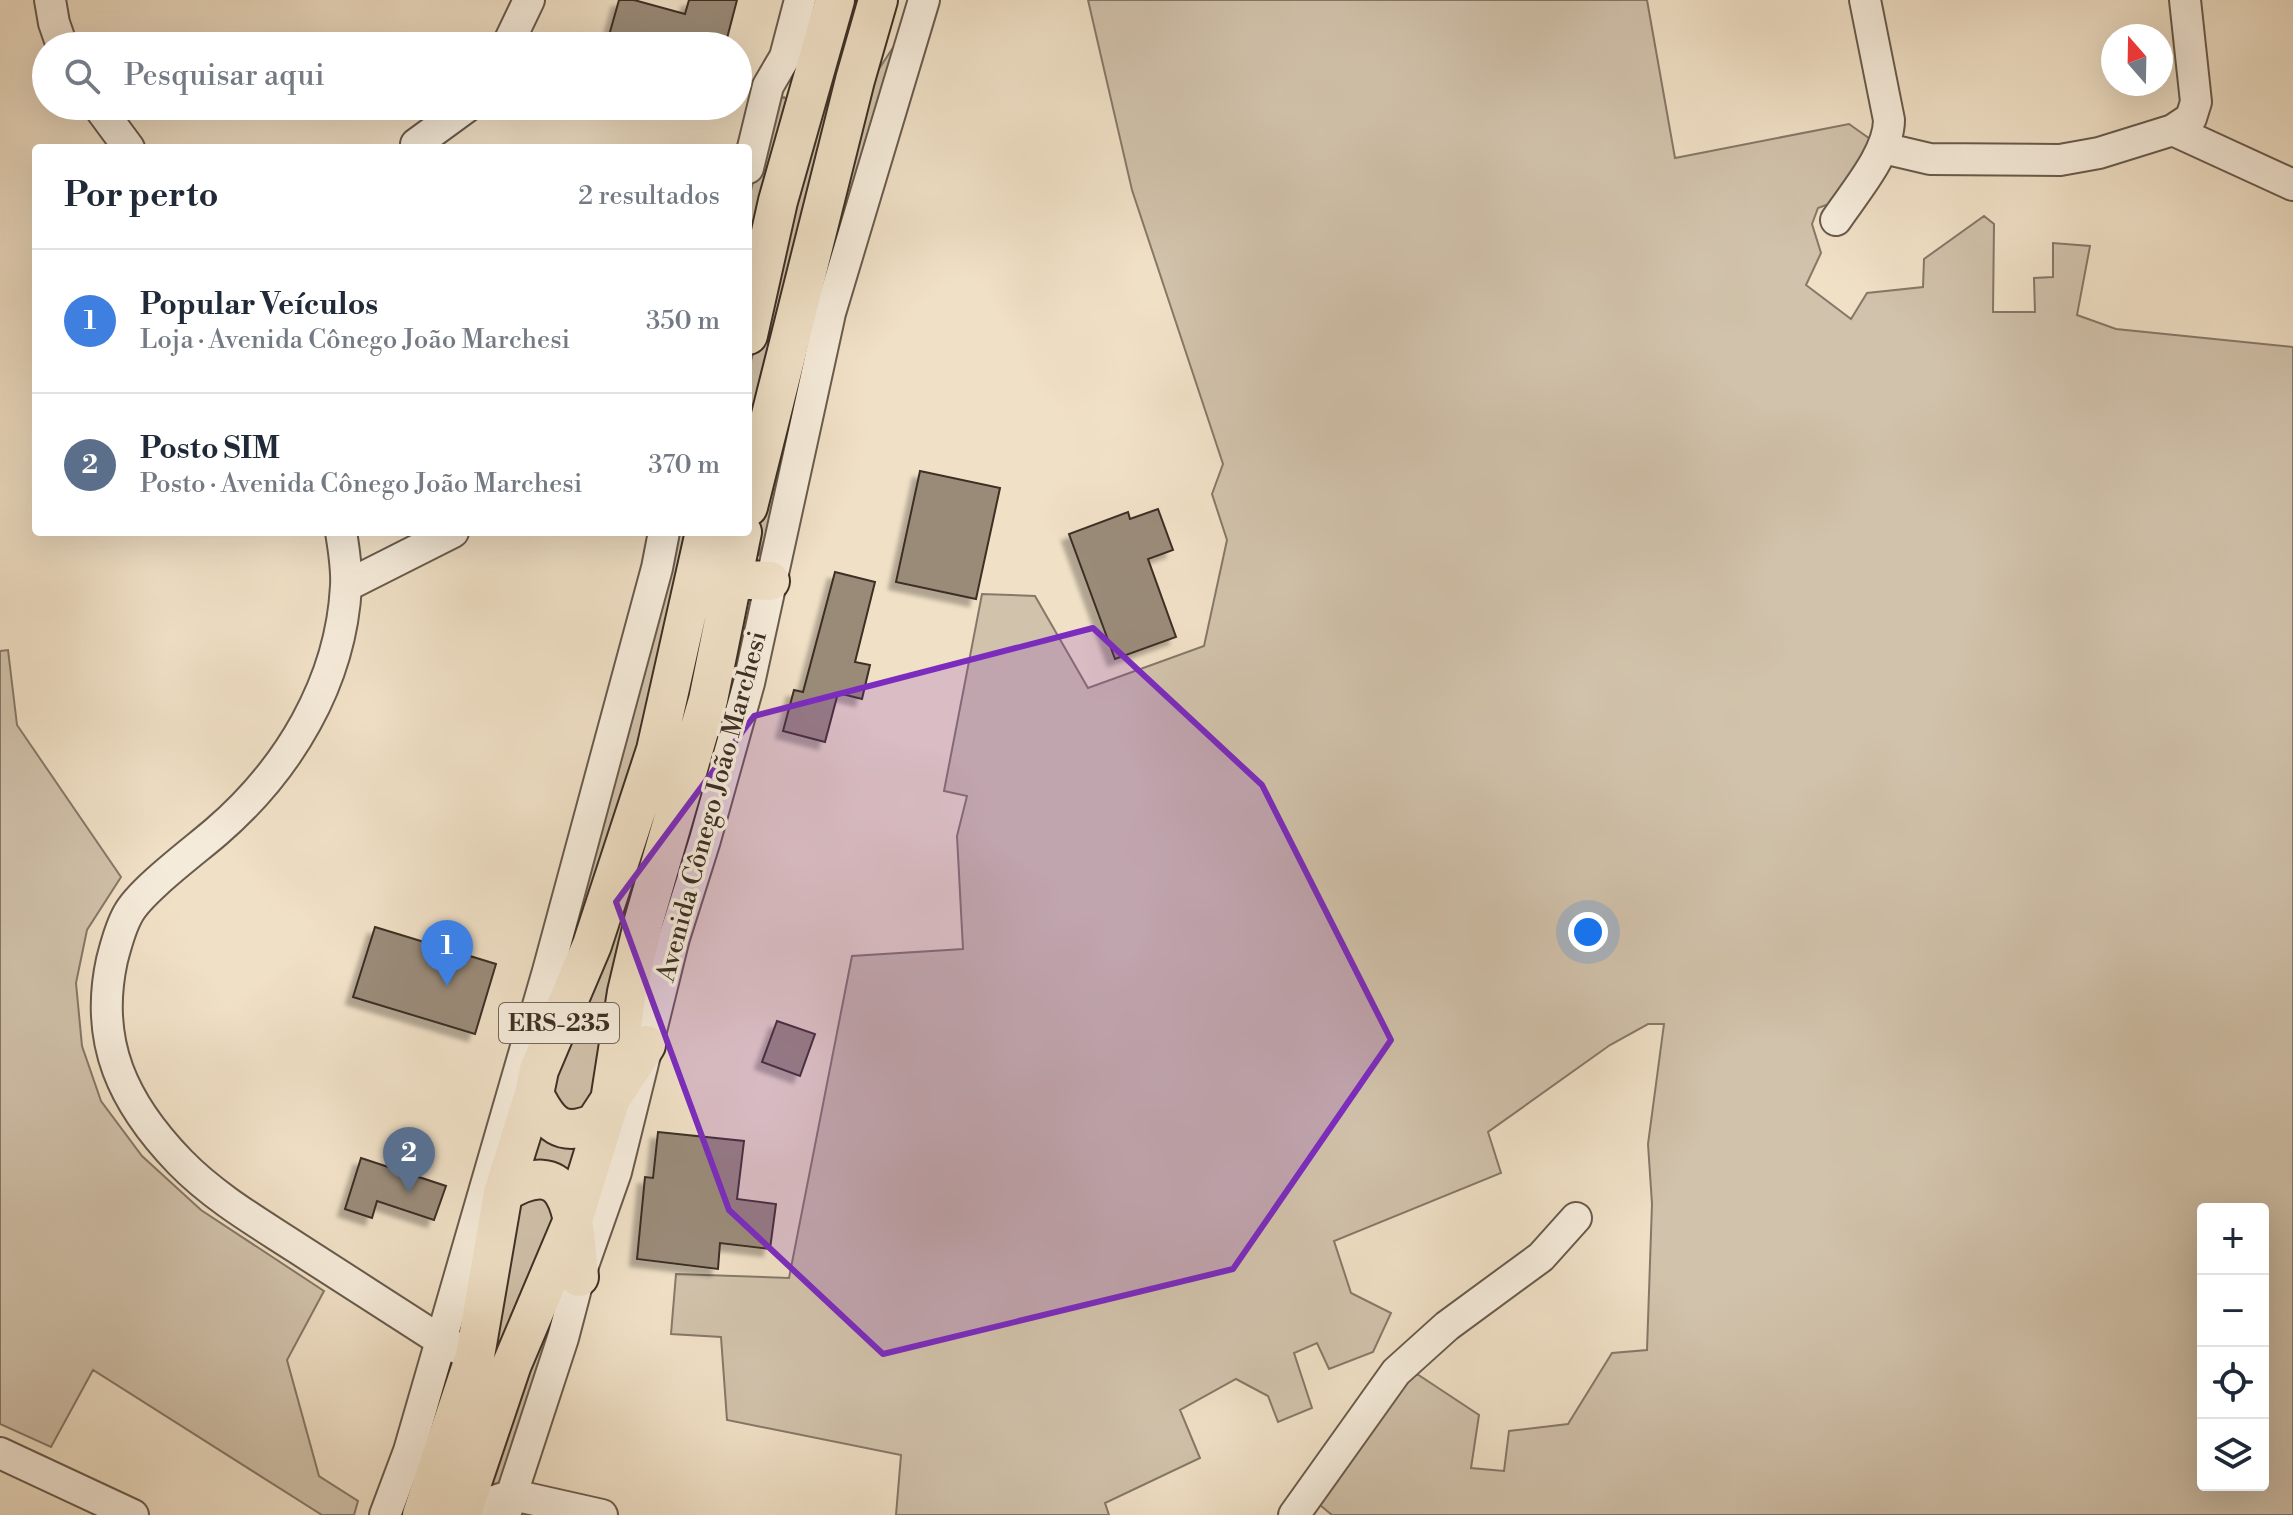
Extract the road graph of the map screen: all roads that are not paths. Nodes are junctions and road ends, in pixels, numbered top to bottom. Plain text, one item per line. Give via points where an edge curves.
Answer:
1 (50, 0) edge
2 (529, 0) edge
3 (800, 0) edge
4 (835, 0) edge
5 (878, 0) edge
6 (906, 0) edge
7 (924, 0) edge
8 (1865, 0) edge
9 (2185, 0) edge
10 (57, 32) edge
11 (514, 32) edge
12 (802, 60) junction
13 (855, 80) junction
14 (108, 120) edge
15 (449, 120) edge
16 (2173, 130) junction
17 (126, 144) edge
18 (416, 144) dead end
19 (1883, 148) junction
20 (752, 152) edge
21 (2293, 185) edge
22 (1836, 220) dead end
23 (752, 317) edge
24 (752, 491) edge
25 (341, 536) edge
26 (445, 536) edge
27 (663, 536) edge
28 (704, 536) edge
29 (741, 536) edge
30 (732, 579) junction
31 (770, 581) junction
32 (346, 586) junction
33 (646, 1045) junction
34 (534, 1094) junction
35 (610, 1101) junction
36 (503, 1193) junction
37 (1576, 1218) dead end
38 (573, 1220) junction
39 (579, 1277) junction
40 (440, 1340) junction
41 (475, 1356) junction
42 (0, 1453) edge
43 (509, 1505) edge
44 (462, 1513) edge
45 (133, 1515) edge
46 (385, 1515) edge
47 (422, 1515) edge
48 (602, 1515) edge
49 (1294, 1515) edge

1 - 10 street
2 - 11 street
3 - 12 street
4 - 12 main road
5 - 13 main road
6 - 13 main road
7 - 31 street, Avenida Cônego João Marchesi via 830,313
8 - 19 street via 1889,120
9 - 16 street via 2196,102 2191,118
12 - 20 street via 768,86
12 - 23 main road
13 - 24 main road
14 - 17 street
15 - 18 street
16 - 19 street via 2060,160 1930,159
16 - 21 street
19 - 22 street
25 - 32 street
26 - 32 street
27 - 40 street via 577,865
28 - 34 main road, ERS-235 via 656,750 592,945 539,1070
29 - 30 main road, Avenida Cônego João Marchesi / ERS-235
30 - 31 main road
30 - 35 main road, Avenida Cônego João Marchesi / ERS-235 via 708,700 627,992
31 - 33 street, Avenida Cônego João Marchesi via 749,683
32 - 40 street via 338,640 305,727 258,791 128,912 108,978 105,1020 115,1064 137,1110 180,1163 236,1209
33 - 35 main road
33 - 39 street, Avenida Cônego João Marchesi via 616,1172
34 - 35 main road via 545,1117 567,1129 595,1123
34 - 36 main road, ERS-235
35 - 38 main road, Avenida Cônego João Marchesi / ERS-235
36 - 38 main road via 523,1181 552,1181 569,1201
36 - 41 main road, ERS-235
37 - 49 street via 1541,1257 1447,1326 1396,1372
38 - 39 main road
38 - 44 main road, Avenida Cônego João Marchesi / ERS-235 via 512,1364
39 - 43 street, Avenida Cônego João Marchesi
40 - 41 street
40 - 46 street
41 - 47 main road, ERS-235
42 - 45 street
43 - 44 street
43 - 48 street

